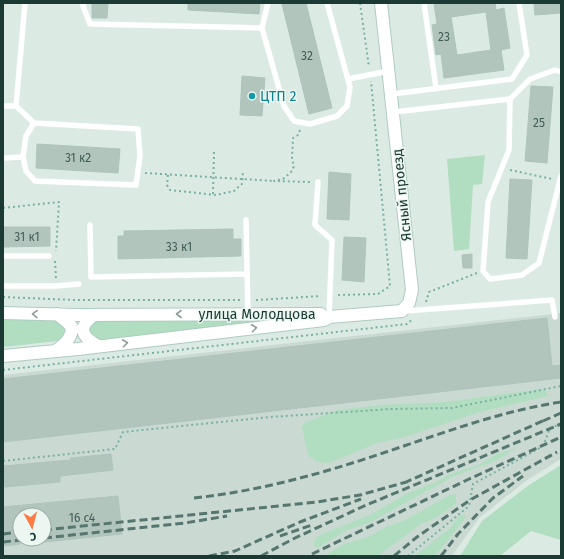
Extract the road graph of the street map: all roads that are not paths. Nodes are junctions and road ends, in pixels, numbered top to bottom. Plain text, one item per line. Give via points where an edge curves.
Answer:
1 (25, 3) edge
2 (83, 3) edge
3 (268, 3) edge
4 (328, 3) edge
5 (381, 3) edge
6 (424, 3) edge
7 (519, 3) edge
8 (262, 28) junction
9 (389, 71) junction
10 (561, 72) edge
11 (348, 79) junction
12 (436, 88) junction
13 (392, 94) junction
14 (510, 99) junction
15 (3, 106) edge
16 (16, 106) junction
17 (394, 112) junction
18 (34, 123) junction
19 (23, 157) junction
20 (3, 158) edge
21 (561, 178) edge
22 (318, 182) road end
23 (246, 220) dead end
24 (90, 225) dead end
25 (3, 256) edge
26 (49, 256) dead end
27 (247, 274) junction
28 (78, 284) dead end
29 (3, 286) edge
30 (402, 311) junction
31 (3, 313) edge
32 (57, 314) junction
33 (248, 314) junction
34 (94, 315) junction
35 (329, 317) junction
36 (555, 317) dead end
37 (98, 346) junction
38 (56, 351) junction
39 (3, 356) edge

1 - 16 lane
2 - 8 lane via 90,24
3 - 8 lane
4 - 11 lane
5 - 9 street, Ясный проезд
6 - 12 lane
7 - 12 lane via 527,55 512,78
8 - 11 lane via 284,106 294,121 310,124 337,116 347,106 350,87
9 - 11 lane
9 - 13 street, Ясный проезд
10 - 14 lane via 555,70 530,79
12 - 13 lane
13 - 17 street, Ясный проезд
14 - 17 lane
14 - 21 lane via 509,150 488,202 483,271 490,279 522,275 539,263
15 - 16 lane
16 - 18 lane
17 - 30 street, Ясный проезд via 412,290 409,303
18 - 19 lane via 26,136
18 - 19 lane via 138,129 140,156 136,186 35,180 26,171
19 - 20 lane
22 - 35 lane via 315,225 332,240
23 - 27 lane
24 - 27 lane via 91,277
25 - 26 lane
27 - 33 lane
28 - 29 lane
30 - 35 street
30 - 36 lane via 552,300
32 -> 31 street, улица Молодцова
32 - 34 street, улица Молодцова
32 - 38 street via 72,328 72,334
33 -> 34 street, улица Молодцова
33 - 35 street, улица Молодцова via 325,314
34 - 37 street via 87,320 83,334
37 -> 35 street, улица Молодцова via 324,320
37 - 38 street, улица Молодцова
38 - 39 street, улица Молодцова

